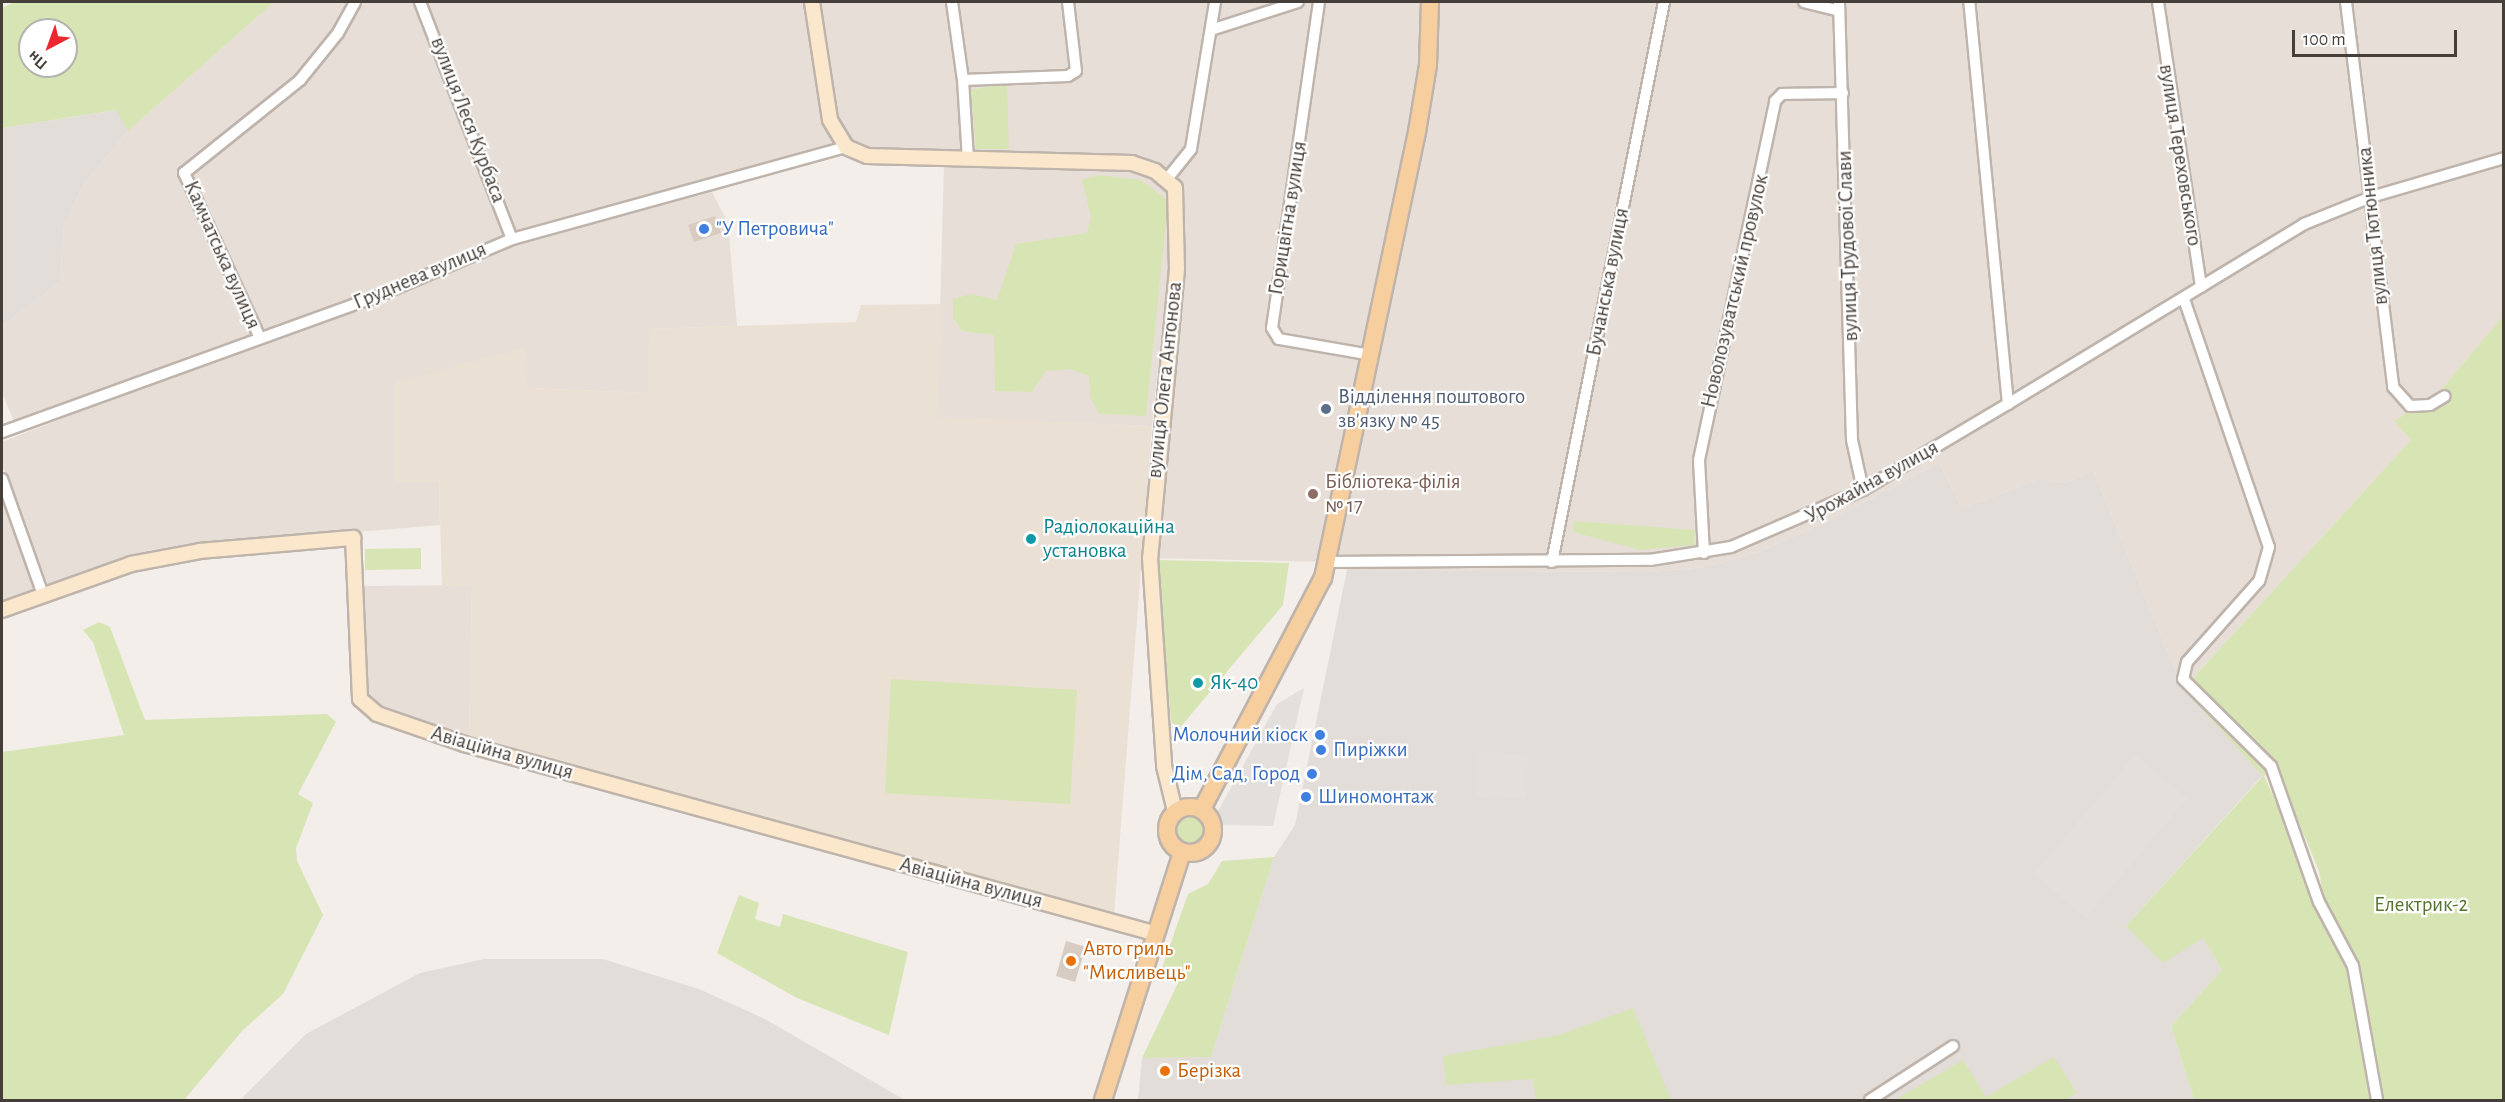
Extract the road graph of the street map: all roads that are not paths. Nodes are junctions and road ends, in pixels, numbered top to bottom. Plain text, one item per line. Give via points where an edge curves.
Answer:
1 (355, 2) edge
2 (420, 2) edge
3 (812, 2) edge
4 (952, 2) edge
5 (1068, 2) edge
6 (1215, 2) edge
7 (1298, 2) edge
8 (1319, 2) edge
9 (1430, 2) edge
10 (1664, 2) edge
11 (1804, 2) edge
12 (1969, 2) edge
13 (2158, 2) edge
14 (2346, 2) edge
15 (1839, 6) edge
16 (1214, 29) junction
17 (963, 80) junction
18 (1843, 93) junction
19 (846, 147) junction
20 (2504, 158) edge
21 (968, 159) junction
22 (1167, 179) junction
23 (2371, 197) junction
24 (512, 239) junction
25 (2201, 287) junction
26 (2184, 299) junction
27 (260, 338) junction
28 (1372, 355) junction
29 (2445, 396) dead end
30 (2008, 404) junction
31 (2, 432) edge
32 (2, 478) edge
33 (1863, 490) junction
34 (1704, 553) junction
35 (1327, 562) junction
36 (1552, 562) junction
37 (42, 594) junction
38 (2, 609) edge
39 (1202, 809) junction
40 (1175, 811) junction
41 (1182, 852) junction
42 (1154, 933) junction
43 (1953, 1046) dead end
44 (1103, 1101) edge
45 (1870, 1101) edge
46 (2377, 1101) edge

1 - 27 street, Камчатська вулиця via 338,33 300,80 185,171 185,182
2 - 24 street, вулиця Леся Курбаса
3 - 19 street via 830,120
4 - 17 street
5 - 17 street via 1076,71 1068,76
6 - 16 street
7 - 16 street
8 - 28 street, Горицвітна вулиця via 1272,328 1279,339
9 - 28 main road via 1427,76
10 - 36 street, Бучанська вулиця
11 - 15 street
12 - 30 street
13 - 25 street, вулиця Тереховського
14 - 23 street, вулиця Тютюнника
15 - 18 street, вулиця Трудової Слави
16 - 22 street via 1191,149
17 - 21 street
18 - 33 street, вулиця Трудової Слави via 1852,440
18 - 34 street, Новолозуватський провулок via 1782,94 1775,101 1699,460
19 - 21 street via 867,156
19 - 24 street, Груднева вулиця
20 - 23 street
21 - 22 street via 1132,163
22 - 40 street, вулиця Олега Антонова via 1179,199 1180,221 1149,558 1164,766
23 - 25 street via 2286,233
23 - 29 street, вулиця Тютюнника via 2393,387 2410,406 2430,405
24 - 27 street, Груднева вулиця
25 - 26 street
26 - 30 street
26 - 46 street via 2266,532 2268,560 2259,581 2187,662 2183,679 2271,766 2319,902 2353,966
27 - 31 street, Груднева вулиця
28 - 35 main road
30 - 33 street, Урожайна вулиця
32 - 37 street
33 - 34 street, Урожайна вулиця via 1764,537
34 - 36 street, Урожайна вулиця
35 - 36 street, Урожайна вулиця
35 - 39 main road via 1302,626
37 - 38 street, Авіаційна вулиця
37 - 42 street, Авіаційна вулиця via 131,564 200,551 353,538 360,699 377,714 475,747
39 - 40 main road
39 - 41 main road via 1214,829 1212,840 1205,849
40 - 41 main road via 1167,833
41 - 42 main road
42 - 44 main road
43 - 45 street

